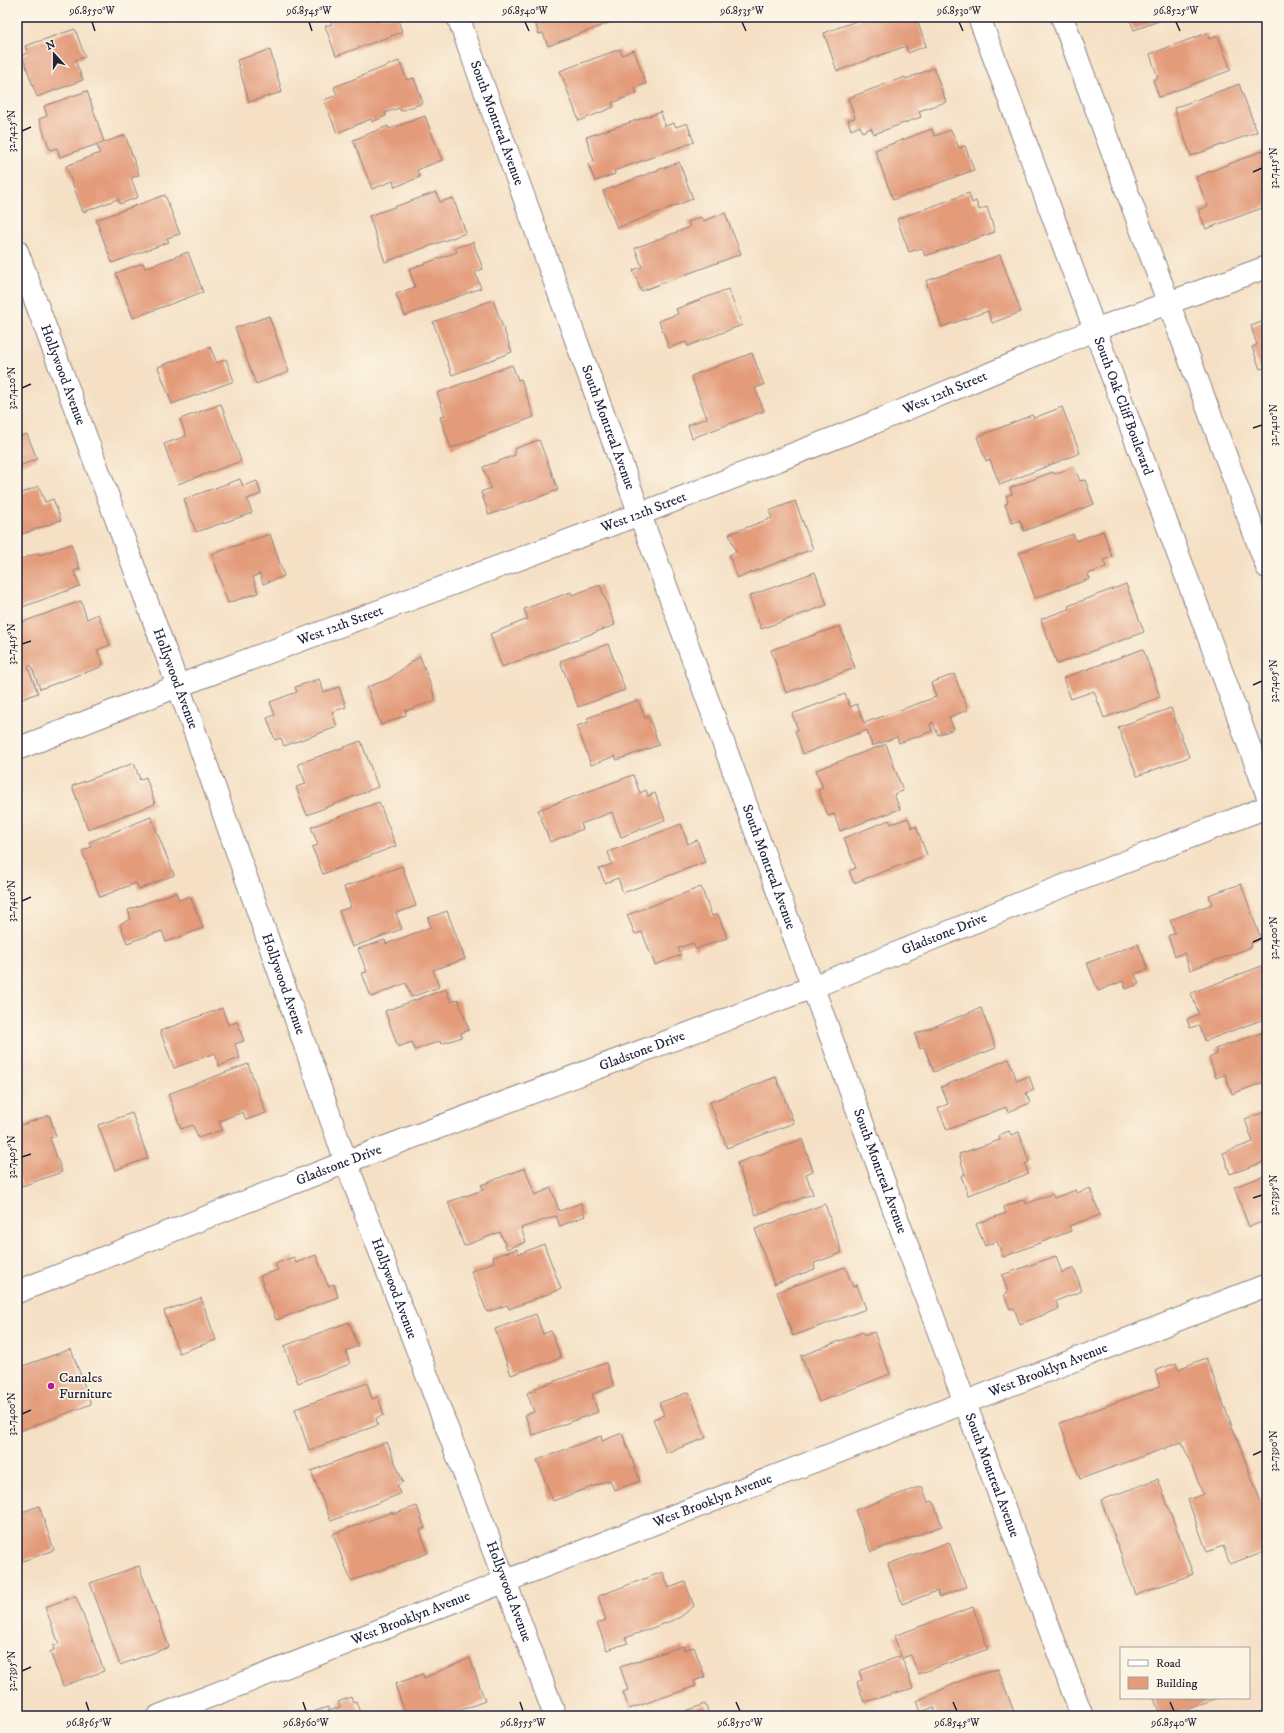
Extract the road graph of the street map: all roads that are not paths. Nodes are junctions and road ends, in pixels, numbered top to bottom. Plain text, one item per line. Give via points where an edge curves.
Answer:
1 (458, 17) edge
2 (979, 17) edge
3 (1062, 17) edge
4 (17, 250) edge
5 (1267, 267) edge
6 (1170, 303) junction
7 (1094, 330) junction
8 (640, 514) junction
9 (1267, 567) edge
10 (178, 686) junction
11 (17, 749) edge
12 (1267, 794) edge
13 (1267, 807) edge
14 (813, 987) junction
15 (346, 1162) junction
16 (1267, 1285) edge
17 (17, 1292) edge
18 (965, 1402) junction
19 (505, 1581) junction
20 (159, 1716) edge
21 (555, 1716) edge
22 (1082, 1716) edge

1 - 8 street, South Montreal Avenue
2 - 7 street, South Oak Cliff Boulevard
3 - 6 street
4 - 10 street, Hollywood Avenue
5 - 6 street, West 12th Street
6 - 7 street, West 12th Street
6 - 9 street
7 - 8 street, West 12th Street via 873,423
7 - 12 street, South Oak Cliff Boulevard
8 - 10 street, West 12th Street
8 - 14 street, South Montreal Avenue
10 - 11 street, West 12th Street
10 - 15 street, Hollywood Avenue
13 - 14 street, Gladstone Drive
14 - 15 street, Gladstone Drive
14 - 18 street, South Montreal Avenue
15 - 17 street, Gladstone Drive
15 - 19 street, Hollywood Avenue
16 - 18 street, West Brooklyn Avenue
18 - 19 street, West Brooklyn Avenue
18 - 22 street, South Montreal Avenue
19 - 20 street, West Brooklyn Avenue
19 - 21 street, Hollywood Avenue

